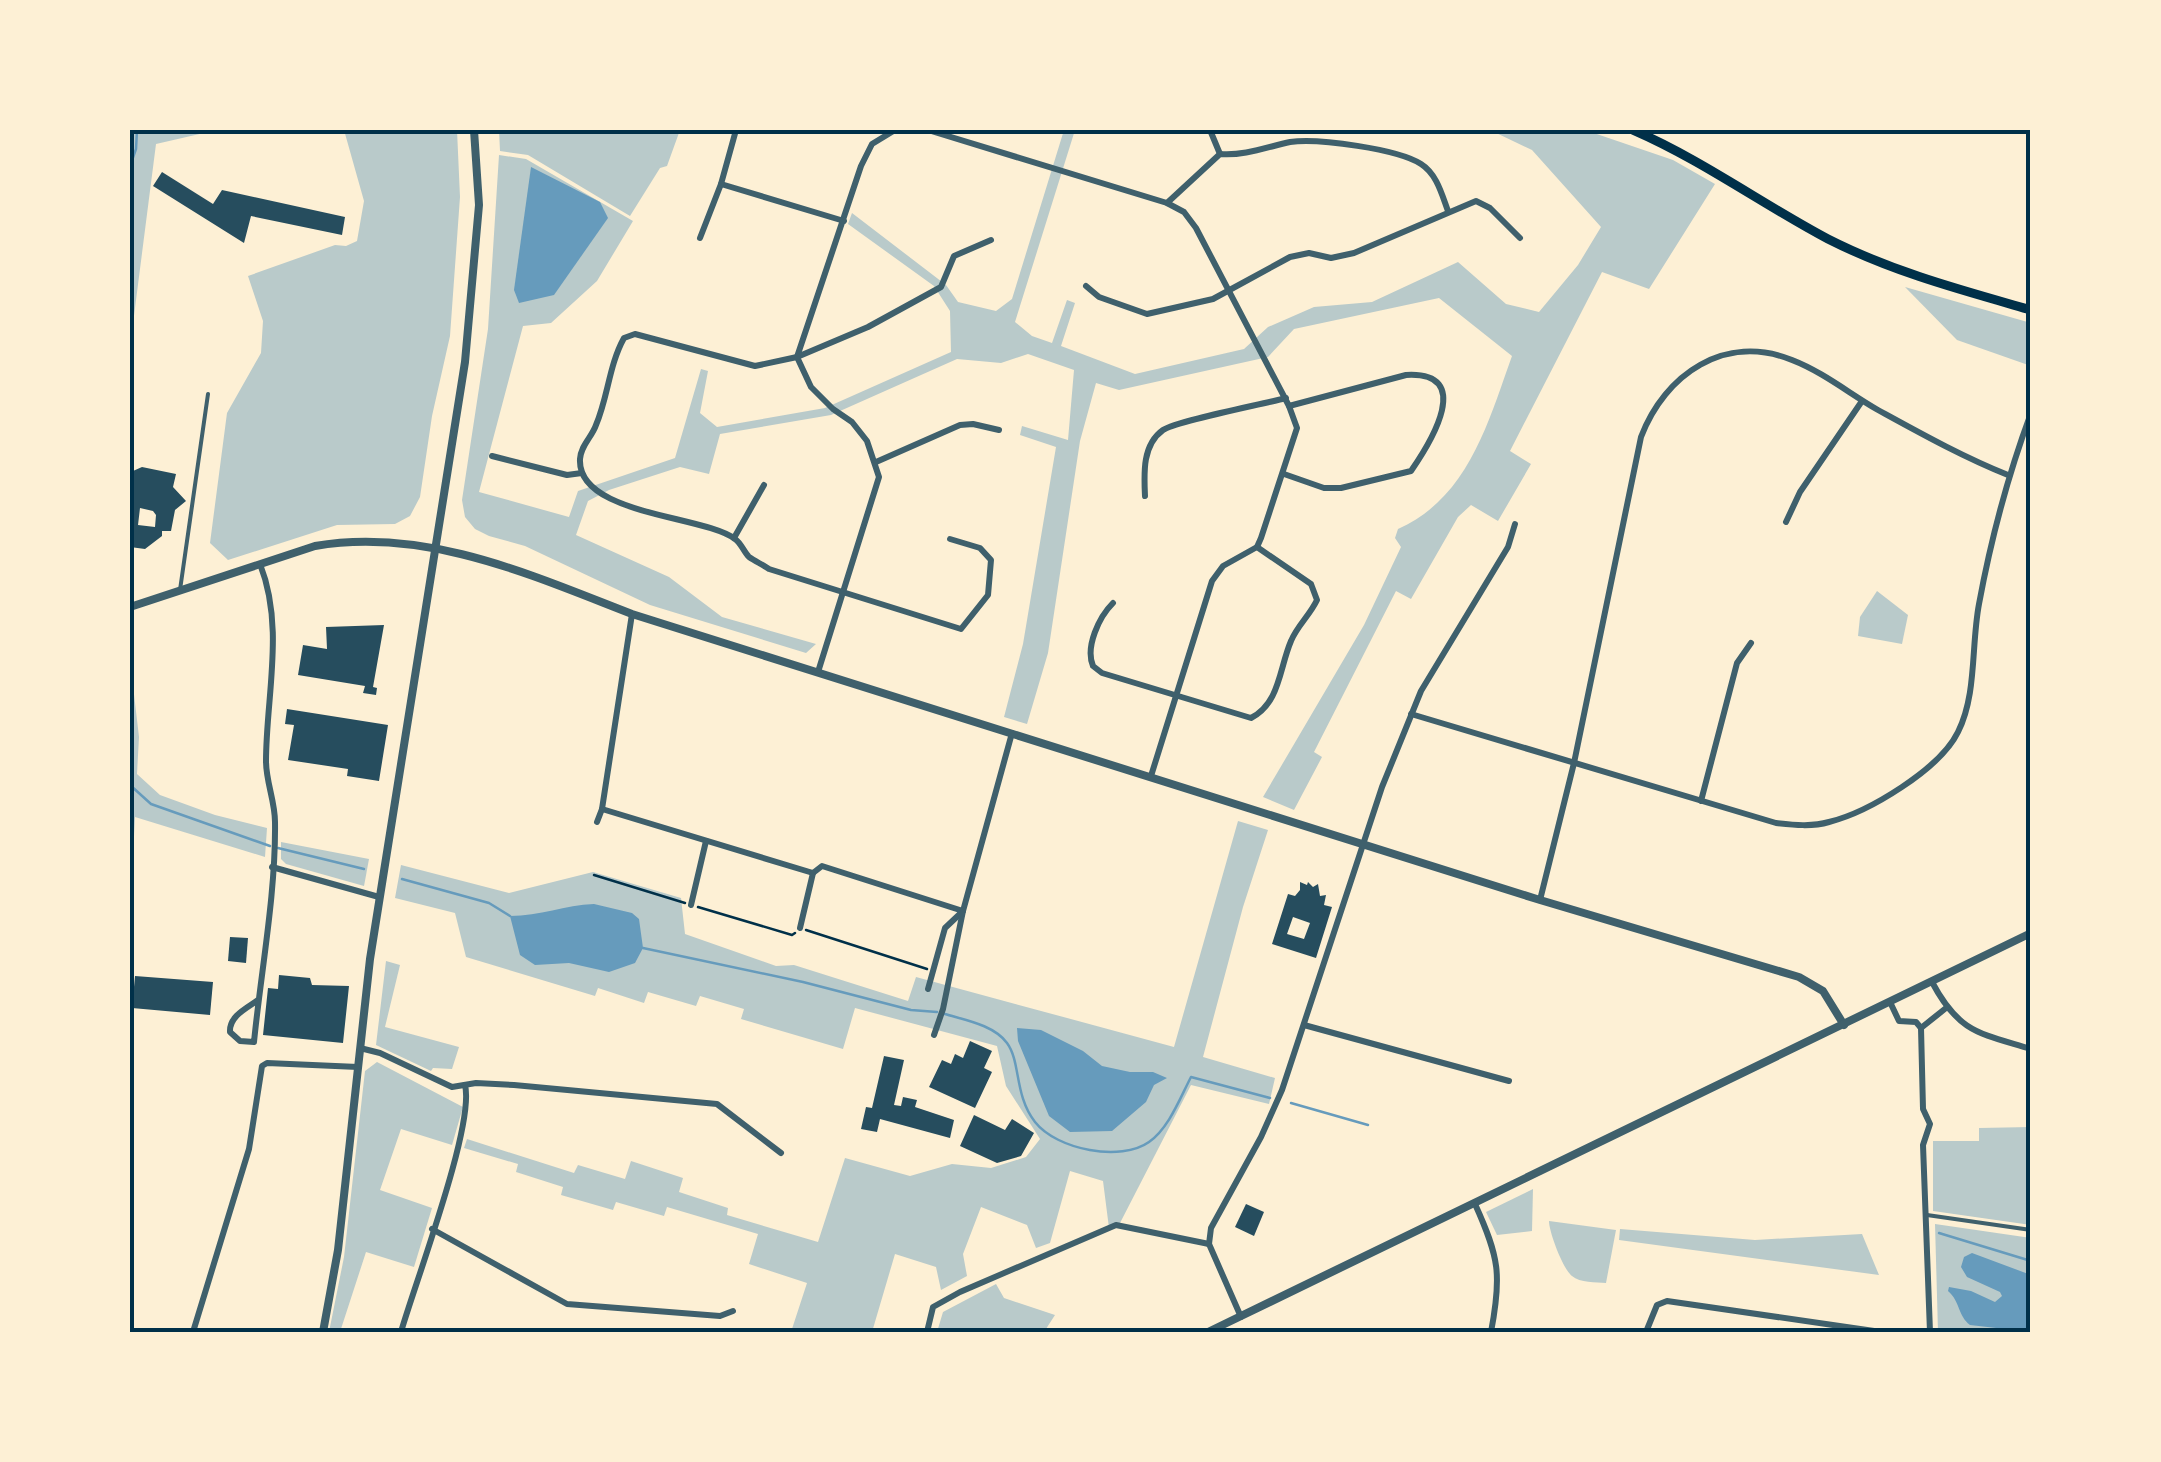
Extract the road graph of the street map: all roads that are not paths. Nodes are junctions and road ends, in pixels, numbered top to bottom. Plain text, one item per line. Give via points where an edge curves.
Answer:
1 (478, 130) edge
2 (736, 130) edge
3 (895, 130) edge
4 (931, 130) edge
5 (1210, 130) edge
6 (1633, 130) edge
7 (1220, 154) junction
8 (721, 184) junction
9 (1167, 203) junction
10 (1448, 212) junction
11 (844, 221) junction
12 (700, 238) dead end
13 (1520, 238) dead end
14 (991, 240) dead end
15 (1086, 286) dead end
16 (1228, 291) junction
17 (2031, 310) edge
18 (797, 357) junction
19 (208, 394) dead end
20 (1862, 401) junction
21 (1288, 402) junction
22 (2031, 413) edge
23 (999, 430) dead end
24 (492, 456) dead end
25 (876, 462) junction
26 (582, 473) junction
27 (1284, 474) junction
28 (2008, 475) junction
29 (764, 485) dead end
30 (1145, 496) dead end
31 (1786, 522) dead end
32 (1516, 524) dead end
33 (734, 538) junction
34 (950, 539) dead end
35 (1256, 546) junction
36 (435, 548) junction
37 (260, 564) junction
38 (180, 590) junction
39 (842, 593) junction
40 (1113, 602) dead end
41 (130, 607) edge
42 (632, 614) junction
43 (1752, 643) dead end
44 (818, 672) junction
45 (1177, 697) junction
46 (1412, 714) junction
47 (1012, 733) junction
48 (1574, 763) junction
49 (1151, 776) junction
50 (1702, 801) junction
51 (602, 809) junction
52 (597, 822) dead end
53 (706, 841) junction
54 (1365, 845) junction
55 (272, 867) junction
56 (813, 873) junction
57 (379, 897) junction
58 (1540, 900) junction
59 (691, 904) road end
60 (963, 911) junction
61 (800, 928) road end
62 (2031, 933) edge
63 (1932, 982) junction
64 (928, 990) dead end
65 (258, 1000) junction
66 (1890, 1002) junction
67 (1946, 1008) junction
68 (1304, 1025) junction
69 (1844, 1025) junction
70 (1921, 1028) junction
71 (934, 1036) dead end
72 (360, 1048) junction
73 (2031, 1049) edge
74 (358, 1067) junction
75 (1509, 1081) dead end
76 (465, 1085) junction
77 (782, 1153) dead end
78 (1475, 1204) junction
79 (1924, 1215) junction
80 (432, 1228) junction
81 (2031, 1230) edge
82 (1209, 1244) junction
83 (733, 1310) dead end
84 (1240, 1317) junction
85 (1842, 1329) edge
86 (193, 1332) edge
87 (323, 1332) edge
88 (401, 1332) edge
89 (927, 1332) edge
90 (1208, 1332) edge
91 (1492, 1332) edge
92 (1646, 1332) edge
93 (1881, 1332) edge
94 (1930, 1332) edge

1 - 36 street via 473,290
2 - 8 street
3 - 11 street via 872,144
4 - 9 street
5 - 7 street
6 - 17 main road via 1897,270
7 - 9 street
7 - 10 street via 1336,141 1420,163 1434,176
8 - 11 street
8 - 12 street
9 - 16 street via 1196,228
10 - 13 street via 1476,201
10 - 16 street via 1354,253 1290,258
11 - 18 street
14 - 18 street via 954,256 941,287
15 - 16 street via 1147,314
16 - 21 street
18 - 25 street via 811,387 852,422
18 - 26 street via 755,366 636,334 624,338 596,428 582,447
19 - 38 lane
20 - 28 street
20 - 31 street
20 - 48 street via 1790,359 1747,352 1693,368 1662,396 1640,436
21 - 27 street via 1297,428
21 - 27 street via 1422,374 1441,388 1445,403 1412,471 1341,488
21 - 30 street via 1164,429 1144,468
22 - 28 street
23 - 25 street via 960,425
24 - 26 street
25 - 39 street via 879,477
26 - 33 street via 598,492 628,506
27 - 35 street
28 - 50 street via 1978,606 1964,719 1944,755 1909,782 1828,823 1776,822
29 - 33 street
32 - 46 street
33 - 39 street via 769,568
34 - 39 street via 980,548 992,560 988,595 961,628
35 - 45 street via 1212,581
35 - 45 street via 1311,584 1317,600 1293,636 1272,701 1250,718
36 - 37 street via 340,542
36 - 42 street via 528,573
36 - 57 street
37 - 38 street
37 - 55 street via 272,617 266,762 274,805
38 - 41 street
39 - 44 street
40 - 45 street via 1090,650 1093,666
42 - 44 street
42 - 51 street
43 - 50 street via 1738,664
44 - 47 street
45 - 49 street
46 - 48 street
46 - 54 street
47 - 49 street
47 - 60 street
48 - 50 street
48 - 58 street
49 - 54 street
51 - 52 street
51 - 53 street
53 - 56 street
53 - 59 street
54 - 58 street
54 - 68 street
55 - 57 street
55 - 65 street
56 - 60 street via 822,866
56 - 61 street
57 - 72 street
58 - 69 street via 1799,977 1822,991
60 - 64 street via 945,928
60 - 71 street
62 - 63 street
63 - 66 street
63 - 67 street
65 - 65 street via 233,1019 234,1038 254,1042
66 - 69 street
66 - 70 street via 1899,1020
67 - 70 street
67 - 73 street via 1980,1033
68 - 75 street
68 - 82 street via 1282,1090 1211,1228
69 - 78 street
70 - 79 street via 1922,1108 1930,1124 1923,1145
72 - 74 street
72 - 76 street via 444,1085
74 - 86 street via 262,1066 249,1149
74 - 87 street
76 - 77 street via 717,1104
76 - 80 street via 468,1105
78 - 84 street
78 - 91 street via 1498,1266
79 - 81 lane
79 - 94 street
80 - 83 street via 568,1304 720,1316
80 - 88 street
82 - 84 street
82 - 89 street via 1116,1225 933,1307
84 - 90 street
85 - 92 street via 1668,1301 1657,1305
85 - 93 street

